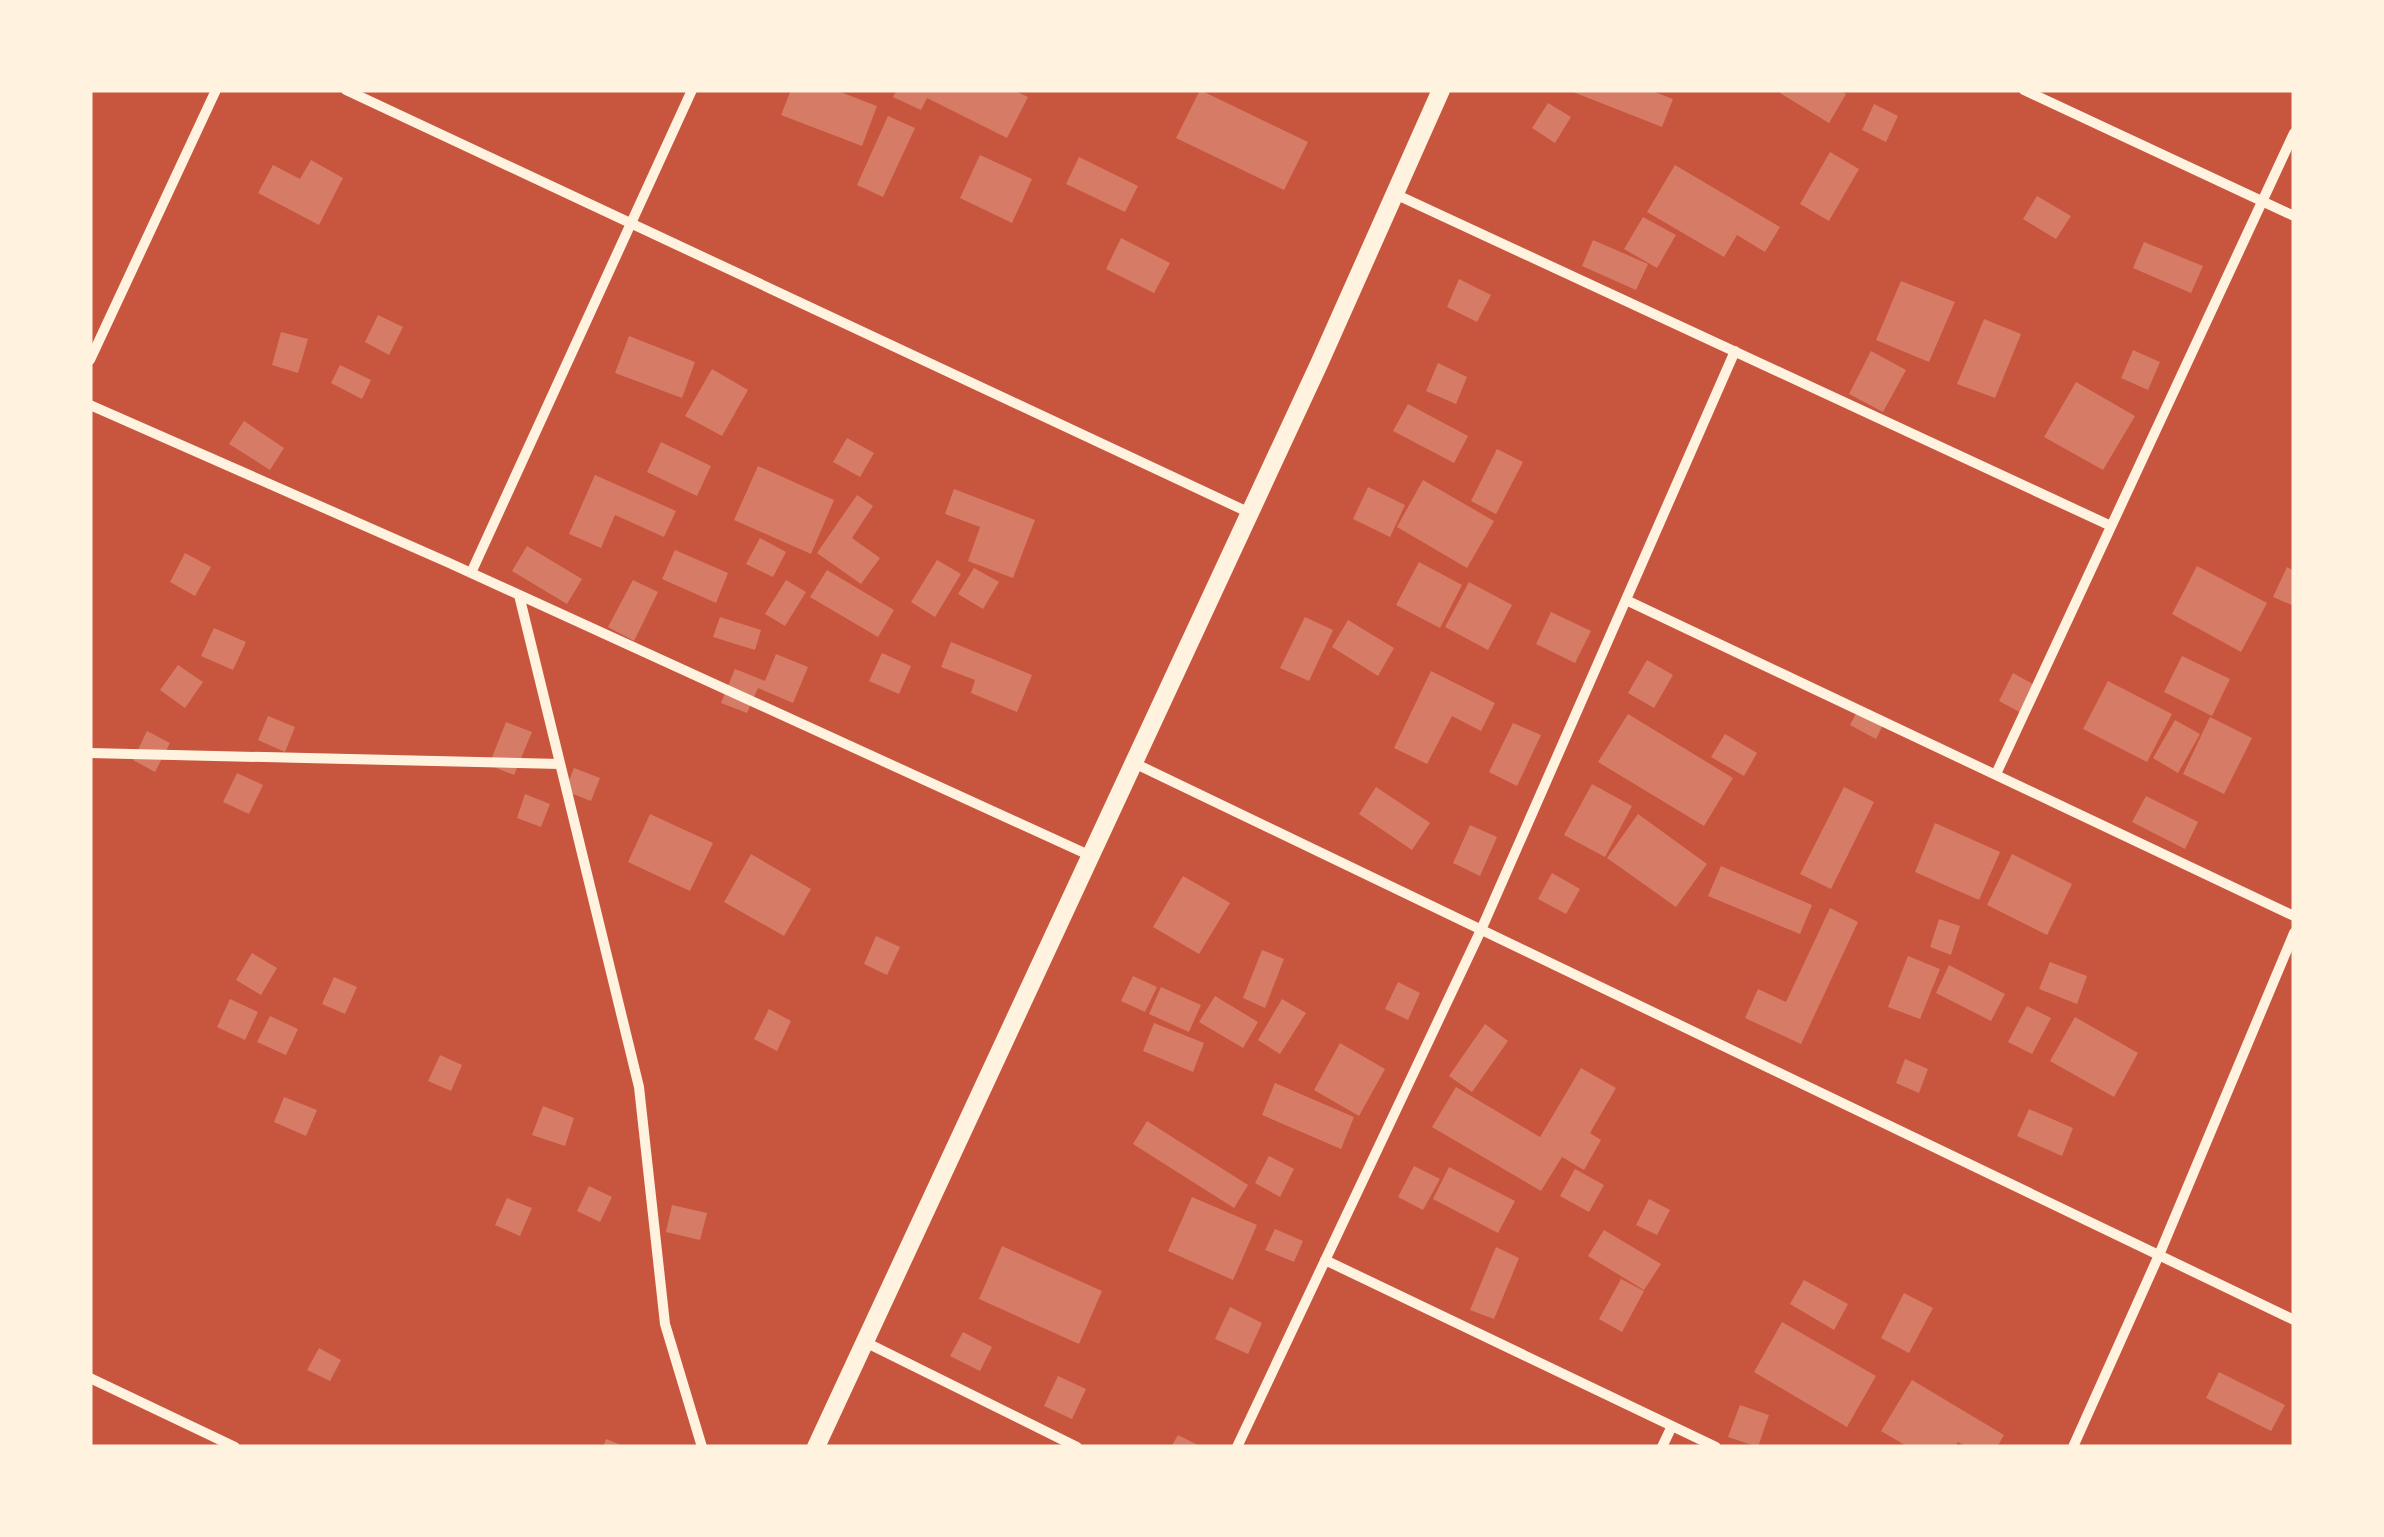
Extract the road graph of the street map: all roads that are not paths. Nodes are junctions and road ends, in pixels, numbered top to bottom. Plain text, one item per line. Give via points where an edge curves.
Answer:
1 (216, 90) edge
2 (346, 90) edge
3 (692, 90) edge
4 (1441, 90) edge
5 (2024, 90) edge
6 (2294, 134) edge
7 (1395, 194) junction
8 (2263, 201) junction
9 (2294, 216) edge
10 (631, 224) junction
11 (1736, 351) junction
12 (90, 360) edge
13 (90, 405) edge
14 (1250, 512) junction
15 (2111, 526) junction
16 (471, 573) junction
17 (518, 596) junction
18 (1626, 600) junction
19 (90, 752) edge
20 (1134, 763) junction
21 (560, 764) junction
22 (1996, 774) junction
23 (1091, 856) junction
24 (2294, 916) edge
25 (1481, 930) junction
26 (2294, 933) edge
27 (2159, 1255) junction
28 (1325, 1260) junction
29 (2294, 1320) edge
30 (864, 1342) junction
31 (90, 1378) edge
32 (1672, 1426) junction
33 (236, 1447) edge
34 (702, 1447) edge
35 (816, 1447) edge
36 (1077, 1447) edge
37 (1237, 1447) edge
38 (1662, 1447) edge
39 (1716, 1447) edge
40 (2073, 1447) edge

1 - 12 street
2 - 10 street
3 - 10 street
4 - 7 street
5 - 8 street
6 - 8 street
7 - 11 street
7 - 14 street
8 - 9 street
8 - 15 street
10 - 14 street
10 - 16 street
11 - 15 street
11 - 18 street
13 - 16 street
14 - 20 street
15 - 22 street
16 - 17 street
17 - 21 street
17 - 23 street
18 - 22 street
18 - 25 street
19 - 21 street
20 - 23 street
20 - 25 street
21 - 34 street via 639,1086 666,1324
22 - 24 street
23 - 30 street
25 - 27 street
25 - 28 street
26 - 27 street
27 - 29 street
27 - 40 street
28 - 32 street
28 - 37 street
30 - 35 street
30 - 36 street
31 - 33 street
32 - 38 street
32 - 39 street

